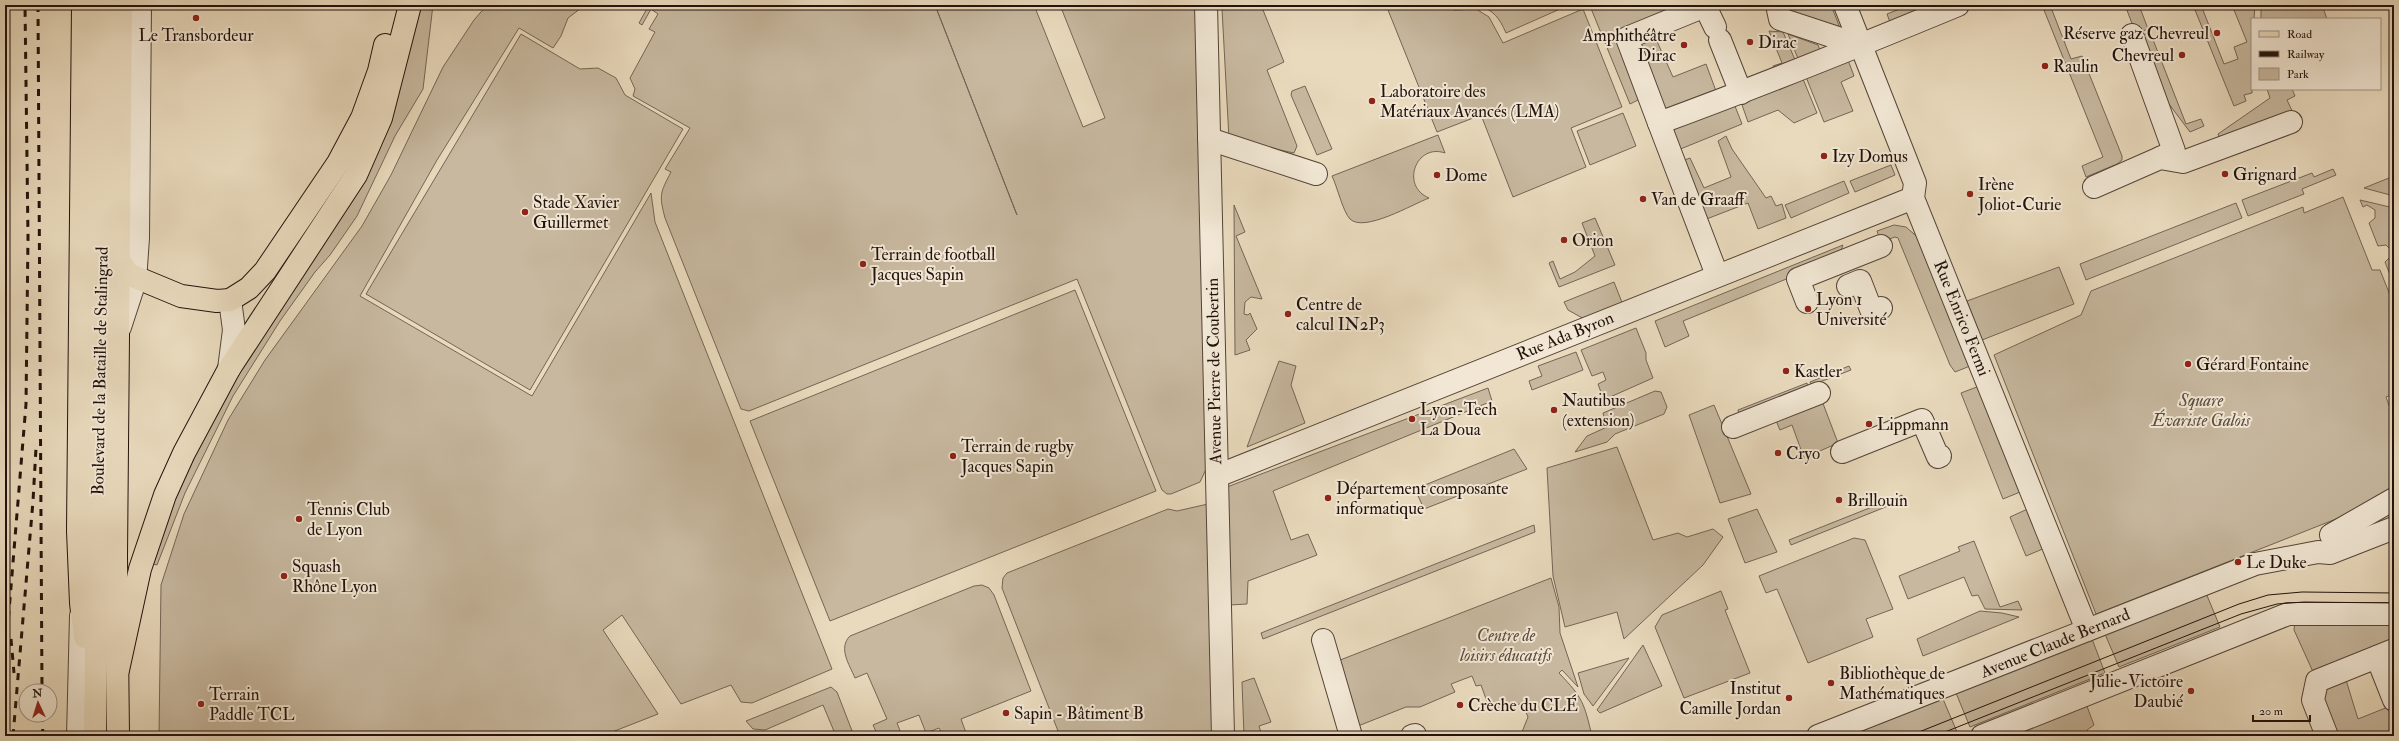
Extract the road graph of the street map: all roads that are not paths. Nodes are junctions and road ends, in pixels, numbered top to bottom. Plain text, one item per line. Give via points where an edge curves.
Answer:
1 (83, 5) edge
2 (104, 5) edge
3 (121, 5) edge
4 (140, 5) edge
5 (395, 5) edge
6 (410, 5) edge
7 (1206, 5) edge
8 (1777, 5) edge
9 (1845, 5) edge
10 (1958, 5) edge
11 (2132, 35) dead end
12 (1859, 45) junction
13 (1741, 92) junction
14 (2291, 122) dead end
15 (1659, 123) junction
16 (1209, 139) junction
17 (2160, 158) junction
18 (1316, 174) dead end
19 (356, 175) junction
20 (2094, 187) dead end
21 (1913, 198) junction
22 (1881, 246) dead end
23 (118, 258) junction
24 (265, 271) junction
25 (1717, 275) junction
26 (135, 278) junction
27 (1848, 286) dead end
28 (230, 300) junction
29 (1807, 302) dead end
30 (1881, 308) dead end
31 (117, 336) junction
32 (229, 369) junction
33 (1819, 393) dead end
34 (1733, 427) dead end
35 (1842, 452) dead end
36 (1940, 456) dead end
37 (1217, 476) junction
38 (2394, 499) edge
39 (2394, 528) edge
40 (2332, 535) dead end
41 (81, 603) junction
42 (2394, 614) edge
43 (2088, 630) junction
44 (1323, 640) dead end
45 (2385, 653) edge
46 (118, 670) junction
47 (2394, 700) edge
48 (95, 728) edge
49 (78, 736) edge
50 (118, 736) edge
51 (1223, 736) edge
52 (1351, 736) edge
53 (1818, 736) edge
54 (1982, 736) edge
55 (2327, 736) edge

1 - 41 main road via 78,530
2 - 48 main road, Boulevard de la Bataille de Stalingrad
3 - 23 main road, Boulevard de la Bataille de Stalingrad
4 - 26 street, Boulevard de la Bataille de Stalingrad via 138,238
5 - 24 main road via 379,71 362,118 338,163
6 - 19 main road via 381,118
7 - 16 street, Avenue Pierre de Coubertin
8 - 12 street via 1780,19
9 - 12 street, Rue Enrico Fermi
10 - 12 street
11 - 17 street via 2174,150
12 - 13 street
12 - 21 street, Rue Enrico Fermi via 1915,183
13 - 15 street
13 - 15 street via 1705,6 1627,38
14 - 17 street via 2183,162
15 - 25 street
16 - 18 street
16 - 37 street, Avenue Pierre de Coubertin
17 - 20 street
19 - 24 street via 309,231
19 - 32 main road
21 - 25 street, Rue Ada Byron
21 - 43 street, Rue Enrico Fermi
22 - 29 street via 1798,279
23 - 26 main road via 128,274
23 - 31 main road, Boulevard de la Bataille de Stalingrad
24 - 28 main road via 249,288
25 - 37 street, Rue Ada Byron
26 - 28 main road via 181,296 217,301
26 - 31 street, Boulevard de la Bataille de Stalingrad
27 - 30 street via 1860,281 1872,312
28 - 32 street via 234,330
31 - 46 main road, Boulevard de la Bataille de Stalingrad
32 - 46 main road via 197,426 165,495 140,569
33 - 34 street
35 - 36 street via 1922,420 1938,458
37 - 51 street, Avenue Pierre de Coubertin
38 - 40 street
39 - 43 street, Avenue Claude Bernard via 2330,553 2318,552 2255,564
41 - 48 main road
41 - 49 street
42 - 54 street via 2288,614
43 - 53 street, Avenue Claude Bernard
44 - 52 street
45 - 47 street
45 - 55 street via 2317,681 2313,700
46 - 50 main road, Boulevard de la Bataille de Stalingrad

